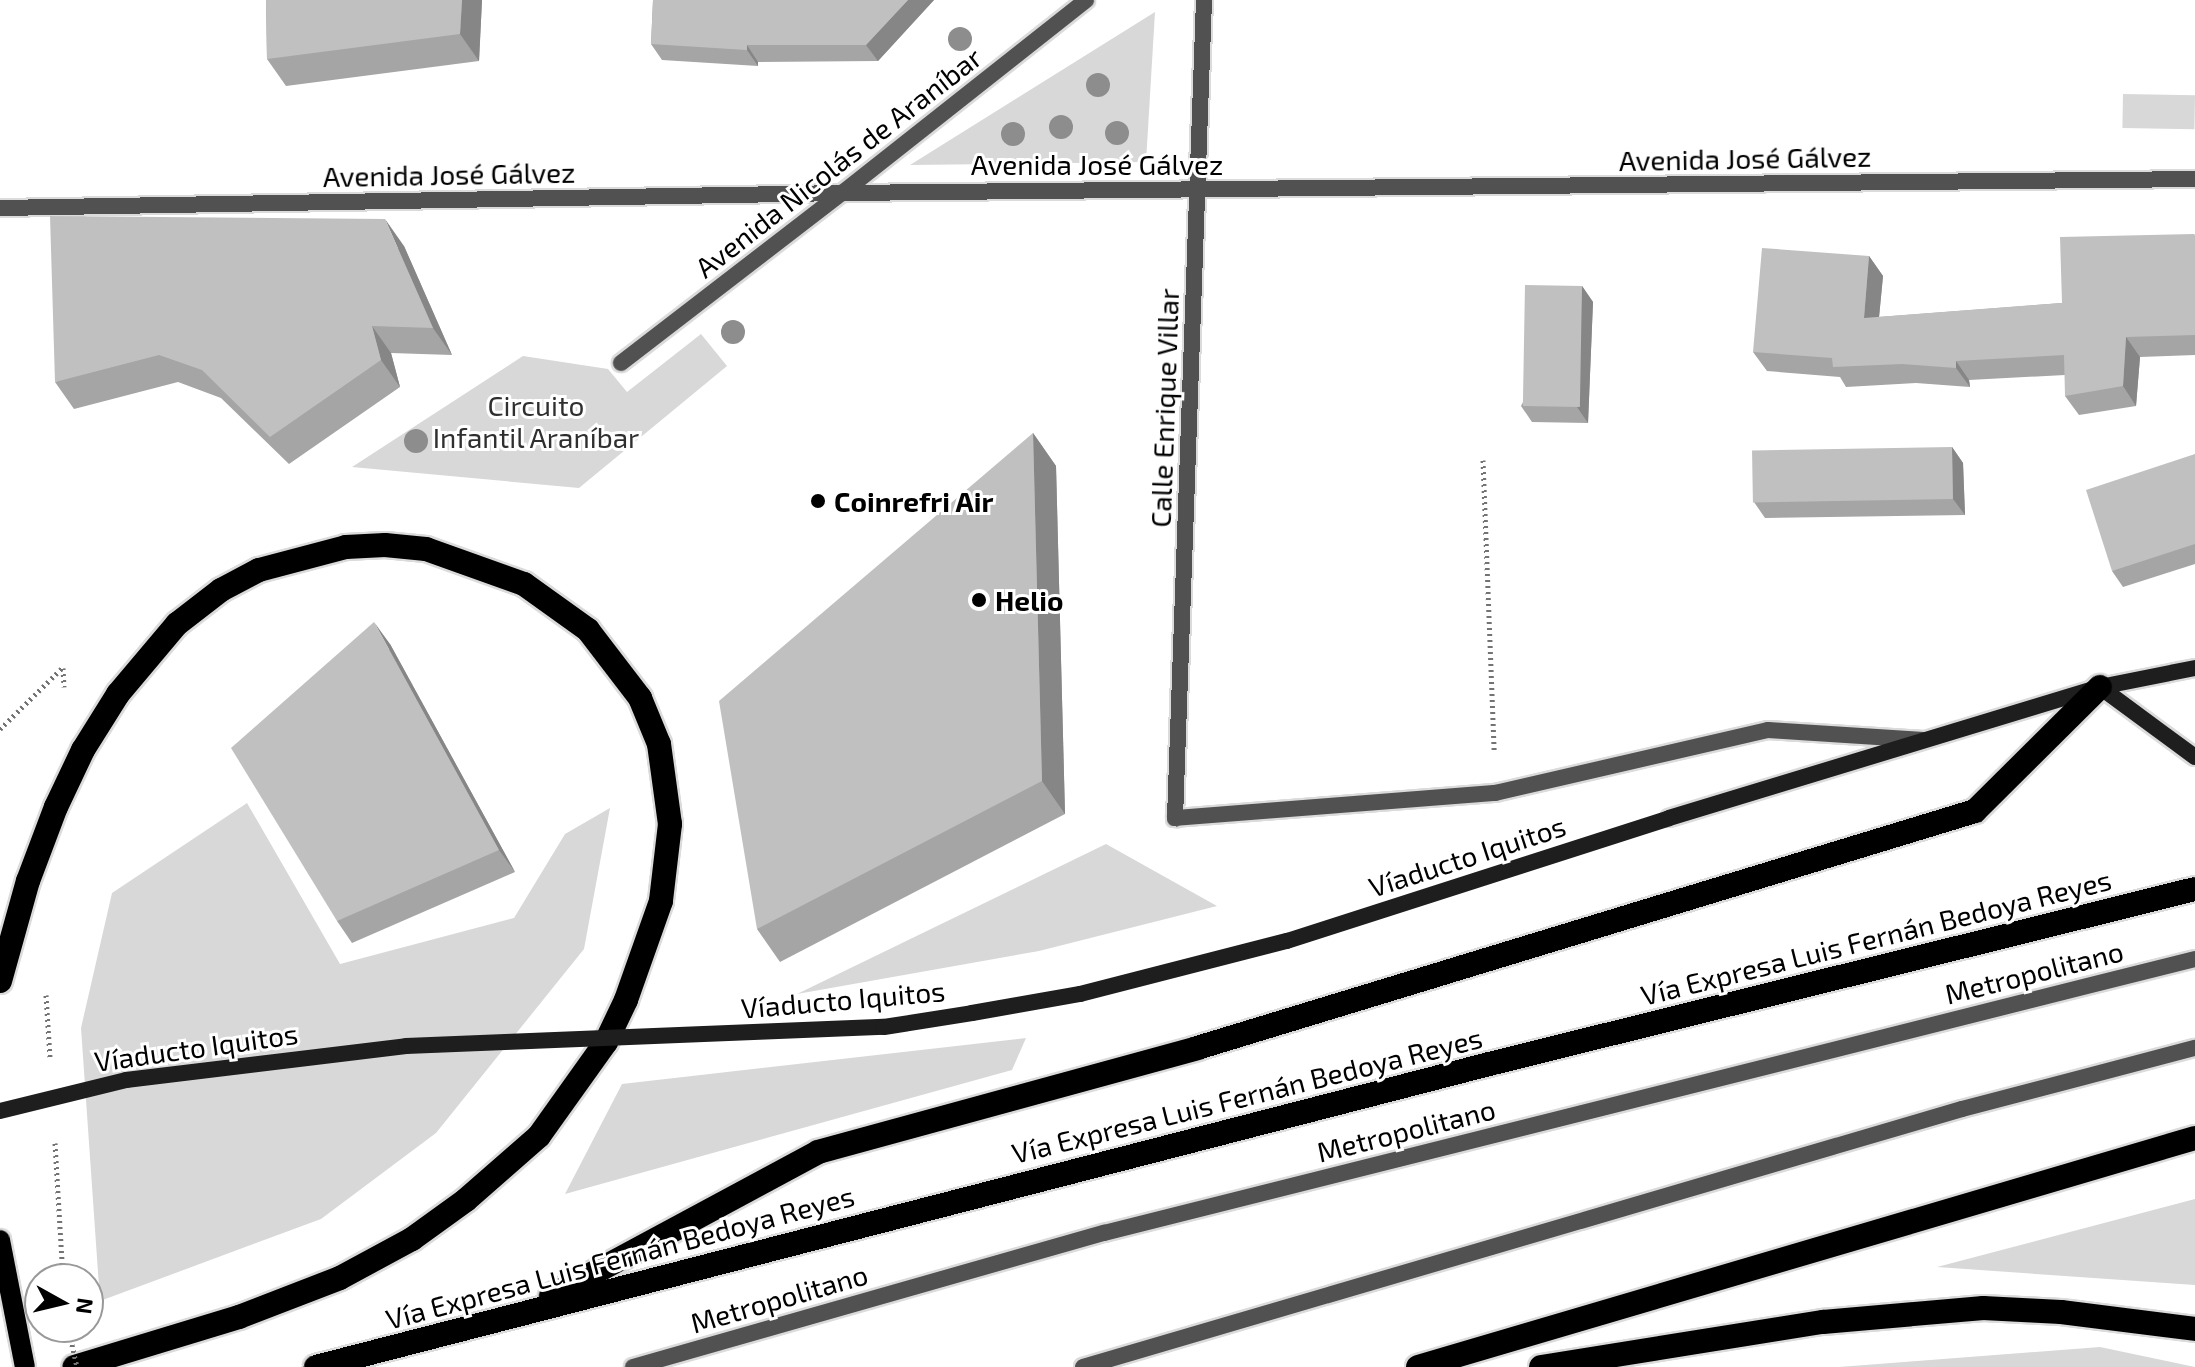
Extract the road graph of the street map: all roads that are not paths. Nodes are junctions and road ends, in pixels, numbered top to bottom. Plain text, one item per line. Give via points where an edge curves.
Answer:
1 (1086, 0) edge
2 (1204, 0) edge
3 (2195, 179) edge
4 (1197, 189) junction
5 (842, 193) junction
6 (0, 208) edge
7 (621, 363) dead end
8 (2195, 668) edge
9 (2100, 687) junction
10 (1930, 741) junction
11 (2195, 757) edge
12 (2195, 889) edge
13 (2195, 959) edge
14 (0, 981) edge
15 (2195, 1048) edge
16 (0, 1111) edge
17 (2195, 1138) edge
18 (0, 1240) edge
19 (517, 1314) junction
20 (2195, 1329) edge
21 (24, 1357) edge
22 (76, 1367) edge
23 (316, 1367) edge
24 (633, 1367) edge
25 (1083, 1367) edge
26 (1418, 1367) edge
27 (1541, 1367) edge

1 - 5 street, Avenida Nicolás de Araníbar
2 - 4 street, Calle Enrique Villar
3 - 4 street, Avenida José Gálvez
4 - 5 street, Avenida José Gálvez
4 - 10 street, Calle Enrique Villar via 1175,818 1495,793 1768,730
5 - 6 street, Avenida José Gálvez
5 - 7 street, Avenida Nicolás de Araníbar
8 - 9 main road, Víaducto Iquitos
9 - 10 main road, Víaducto Iquitos
9 - 11 main road
9 - 19 highway via 1975,811 1197,1048 818,1152
10 - 16 main road, Víaducto Iquitos, bridge via 1287,941 1080,994 884,1027 406,1046 126,1080
12 - 19 highway, Vía Expresa Luis Fernán Bedoya Reyes
13 - 24 street, Metropolitano via 1104,1233
14 - 22 highway via 56,807 118,694 177,624 221,590 259,570 346,547 385,545 426,549 524,584 596,639 640,698 659,744 670,824 661,901 606,1042 539,1136 412,1239 340,1278 239,1317
15 - 25 street via 1962,1109
17 - 26 highway
18 - 21 main road
19 - 23 highway, Vía Expresa Luis Fernán Bedoya Reyes
20 - 27 highway via 2061,1312 1969,1309 1823,1322

